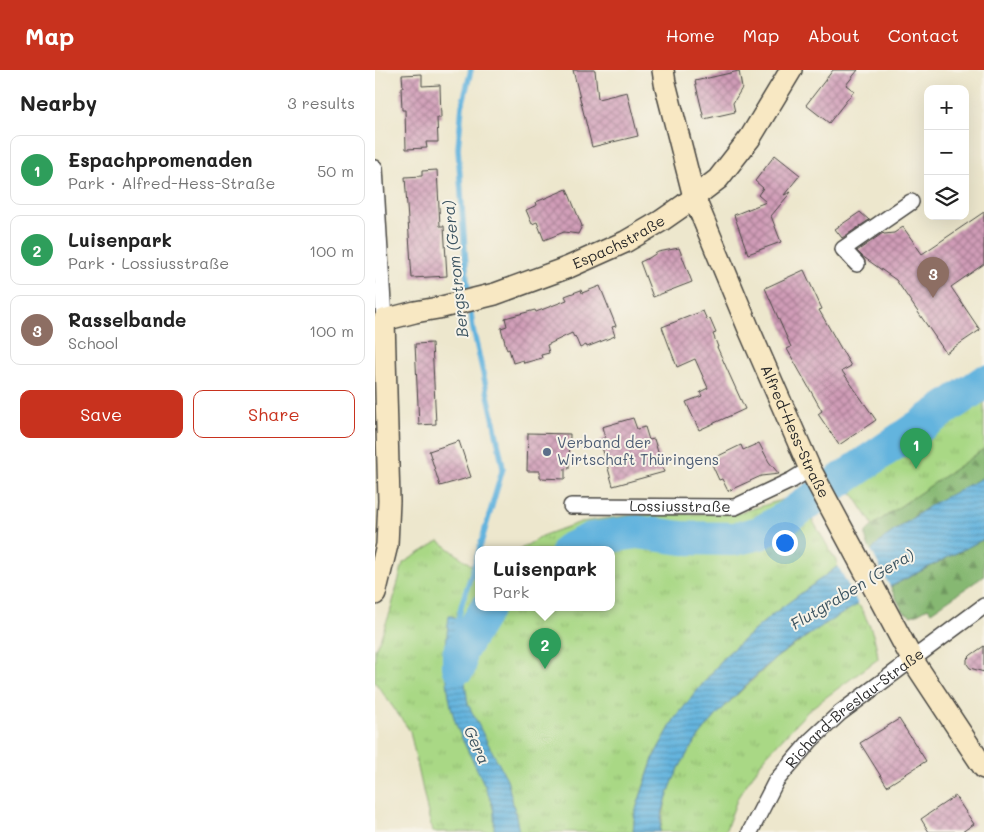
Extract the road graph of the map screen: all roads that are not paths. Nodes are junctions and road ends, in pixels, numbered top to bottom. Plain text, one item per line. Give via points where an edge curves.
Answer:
1 (663, 70) edge
2 (791, 70) edge
3 (375, 168) edge
4 (694, 197) junction
5 (911, 202) dead end
6 (857, 264) dead end
7 (384, 320) junction
8 (812, 473) junction
9 (571, 506) dead end
10 (375, 594) edge
11 (984, 606) edge
12 (912, 660) junction
13 (984, 768) edge
14 (750, 832) edge

1 - 4 street, Alfred-Hess-Straße
2 - 4 street, Espachstraße via 750,138 718,179
3 - 7 street
4 - 7 street, Espachstraße via 625,242 569,267 495,294
4 - 8 street, Alfred-Hess-Straße
5 - 6 street via 843,249
7 - 10 street via 389,501 387,545
8 - 9 street, Lossiusstraße via 735,507
8 - 12 street, Alfred-Hess-Straße
11 - 12 street, Richard-Breslau-Straße
12 - 13 street, Alfred-Hess-Straße
12 - 14 street, Richard-Breslau-Straße via 840,713 811,740 776,781

